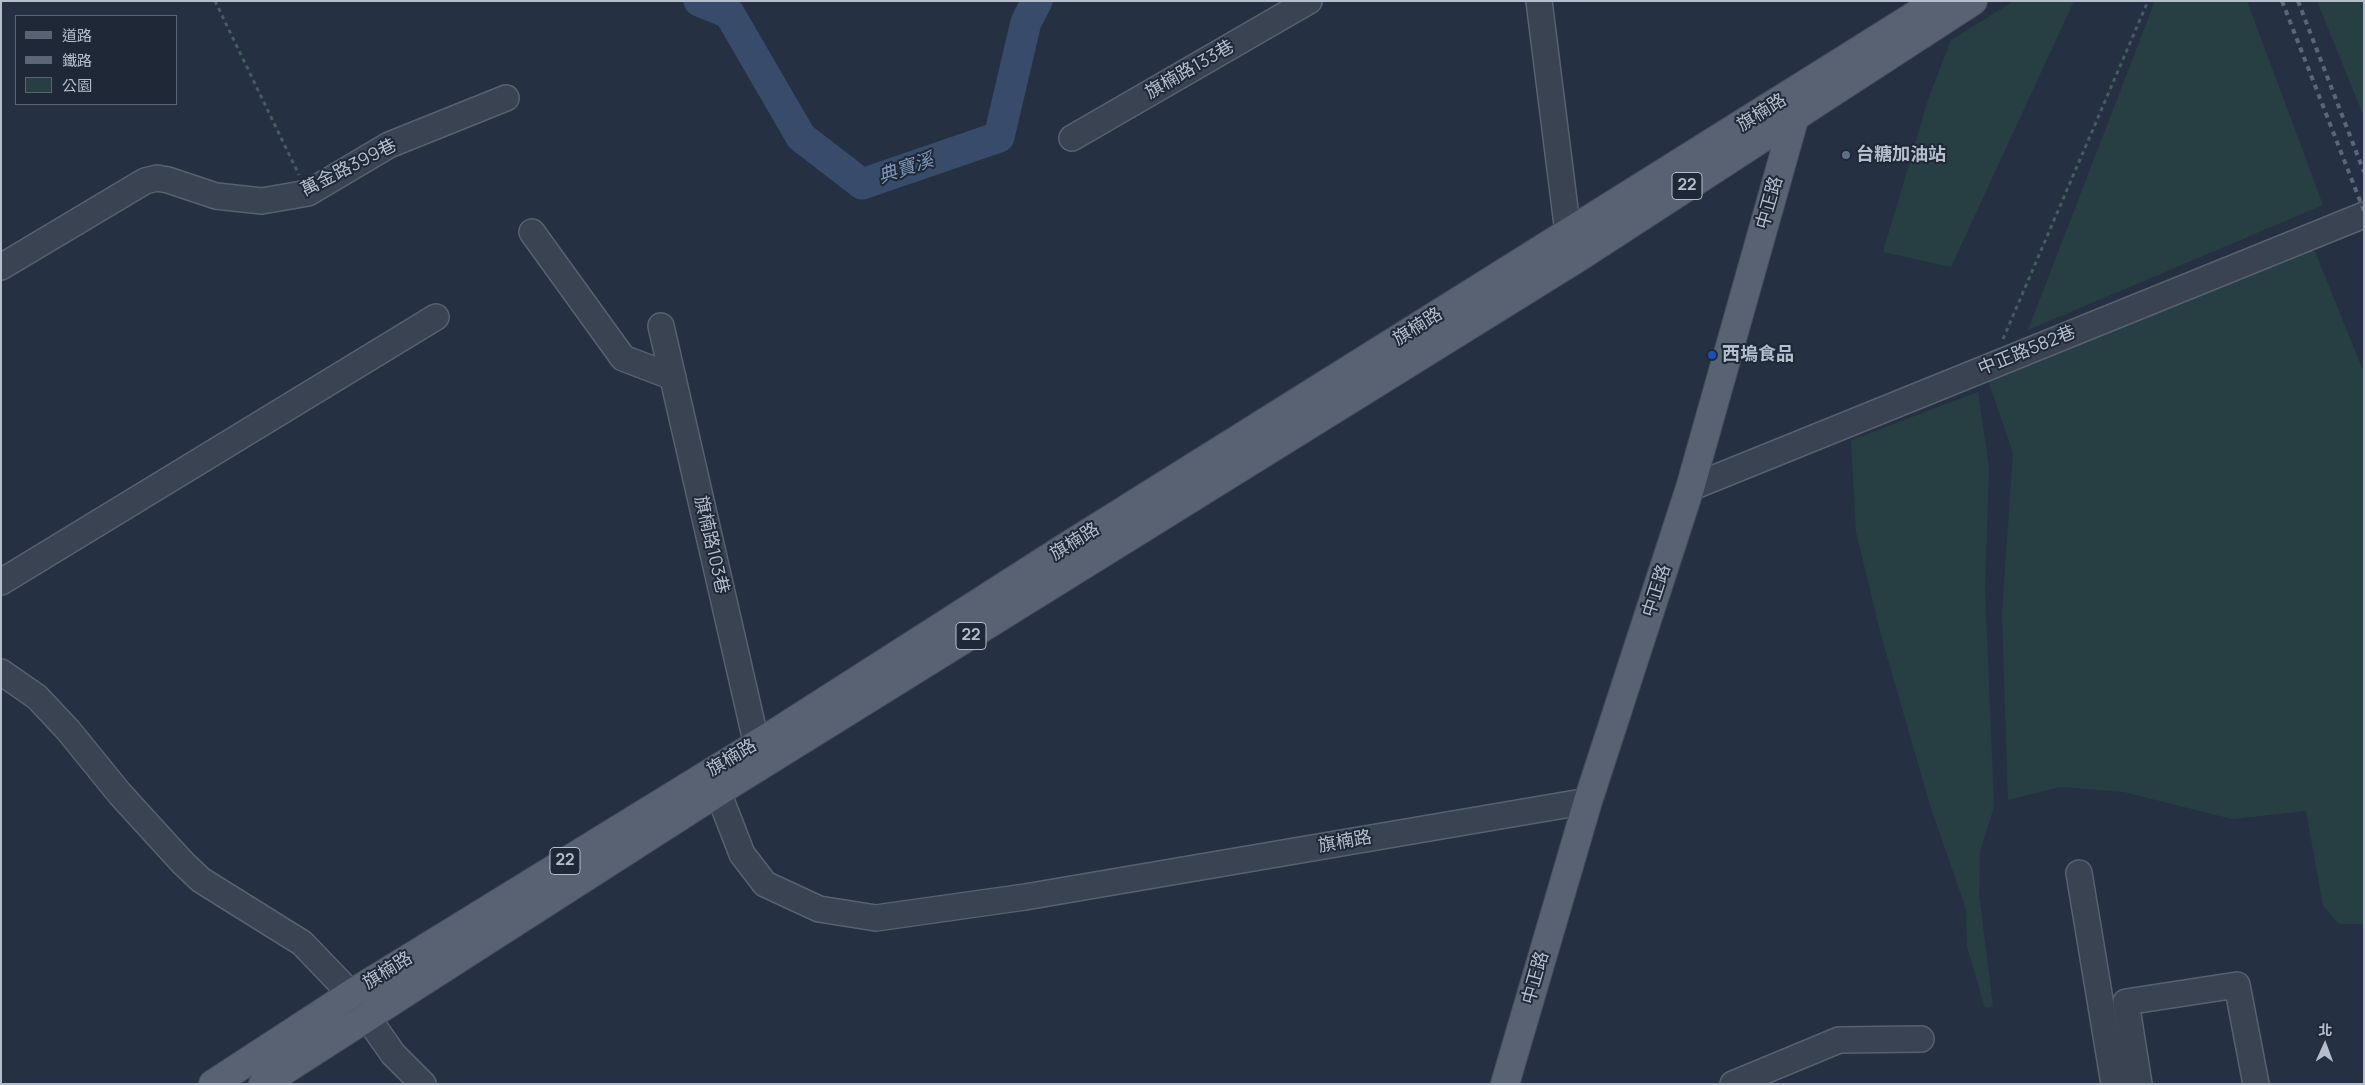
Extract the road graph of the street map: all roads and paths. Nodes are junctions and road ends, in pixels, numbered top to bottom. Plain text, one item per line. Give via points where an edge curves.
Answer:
1 (215, 1) edge
2 (1309, 1) edge
3 (1539, 1) edge
4 (1938, 1) edge
5 (1973, 1) edge
6 (2148, 1) edge
7 (506, 98) dead end
8 (1788, 108) junction
9 (1072, 138) dead end
10 (308, 193) junction
11 (2364, 215) edge
12 (532, 232) dead end
13 (1573, 245) junction
14 (1, 267) edge
15 (436, 317) dead end
16 (661, 326) dead end
17 (1992, 365) junction
18 (673, 377) junction
19 (1690, 488) junction
20 (1, 582) edge
21 (1, 672) edge
22 (759, 754) junction
23 (718, 792) junction
24 (1588, 801) junction
25 (2079, 873) dead end
26 (351, 994) junction
27 (367, 1018) junction
28 (1921, 1040) dead end
29 (213, 1084) edge
30 (263, 1084) edge
31 (423, 1084) edge
32 (1505, 1084) edge
33 (1733, 1084) edge
34 (2114, 1084) edge
35 (2139, 1084) edge
36 (2256, 1084) edge

1 - 10 path
2 - 9 street, 旗楠路133巷
3 - 13 street
4 - 8 main road, 旗楠路 / 22
5 - 8 main road, 旗楠路 / 22
6 - 17 path
7 - 10 street, 萬金路399巷 via 389,145
8 - 13 main road, 旗楠路 / 22
8 - 19 main road, 中正路
10 - 14 street, 萬金路399巷 via 262,201 216,196 168,180 151,180 134,186
11 - 17 street, 中正路582巷
12 - 18 street via 624,358
13 - 22 main road, 旗楠路 / 22 via 1066,547 780,730
15 - 20 street
16 - 18 street, 旗楠路103巷
17 - 19 street, 中正路582巷
18 - 22 street, 旗楠路103巷
19 - 24 main road, 中正路
21 - 26 street via 37,697 62,723 120,794 194,874 302,943
22 - 23 main road, 旗楠路 / 22
22 - 26 main road, 旗楠路 / 22
23 - 24 street, 旗楠路 via 742,854 765,884 819,909 876,918 1025,897
23 - 27 main road, 旗楠路 / 22
24 - 32 main road, 中正路
25 - 34 street
26 - 27 street
26 - 29 main road, 旗楠路 / 22
27 - 30 main road, 旗楠路 / 22
27 - 31 street via 393,1054
28 - 33 street via 1839,1040
35 - 36 street via 2126,1002 2237,985

